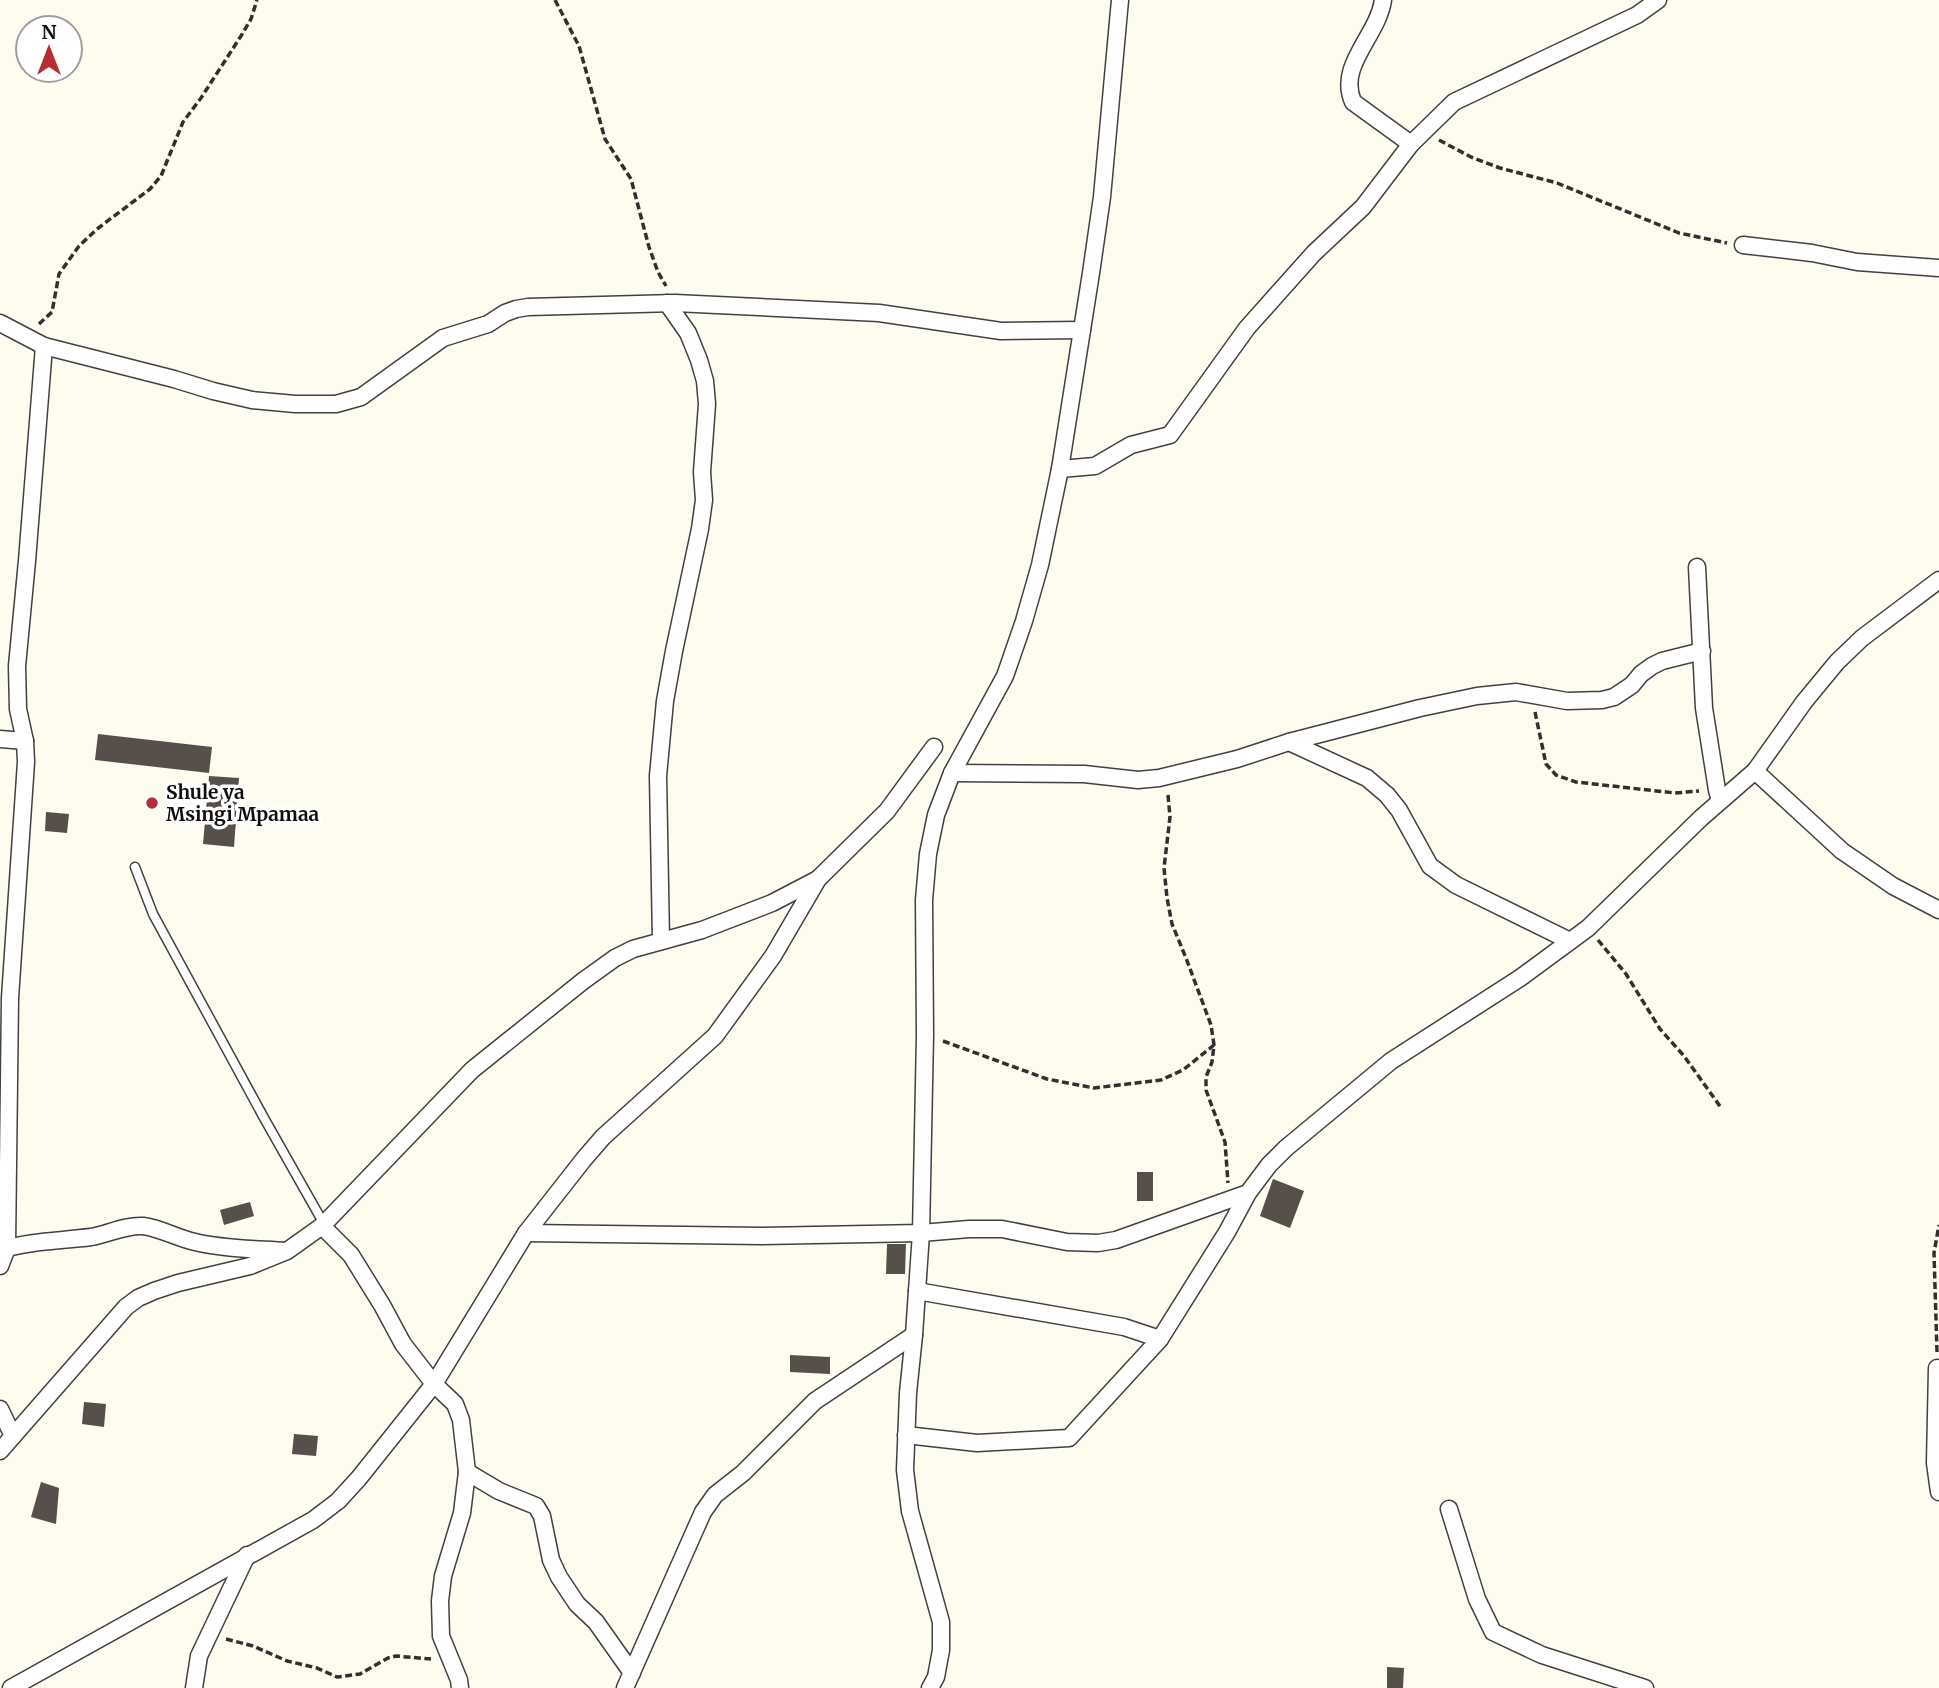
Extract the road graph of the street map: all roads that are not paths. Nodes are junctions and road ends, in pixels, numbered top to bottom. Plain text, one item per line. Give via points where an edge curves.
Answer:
1 (1120, 0) edge
2 (1383, 0) edge
3 (1658, 0) edge
4 (1411, 144) junction
5 (1743, 245) road end
6 (1939, 268) edge
7 (671, 303) junction
8 (0, 323) edge
9 (1082, 330) junction
10 (44, 346) junction
11 (1060, 469) junction
12 (1697, 567) dead end
13 (1939, 580) edge
14 (1702, 651) junction
15 (0, 738) edge
16 (25, 741) junction
17 (1289, 742) junction
18 (934, 747) dead end
19 (1755, 771) junction
20 (953, 773) junction
21 (1718, 795) junction
22 (135, 867) dead end
23 (818, 879) junction
24 (1939, 910) edge
25 (661, 941) junction
26 (1570, 941) junction
27 (1248, 1193) junction
28 (323, 1225) junction
29 (526, 1233) junction
30 (921, 1233) junction
31 (4, 1249) edge
32 (287, 1251) junction
33 (0, 1266) edge
34 (917, 1292) junction
35 (914, 1335) junction
36 (1160, 1339) junction
37 (1937, 1368) road end
38 (434, 1384) junction
39 (0, 1409) edge
40 (906, 1435) junction
41 (13, 1436) junction
42 (0, 1451) edge
43 (467, 1472) junction
44 (1939, 1492) edge
45 (1449, 1509) dead end
46 (247, 1555) junction
47 (629, 1680) edge
48 (11, 1688) edge
49 (194, 1688) edge
50 (460, 1688) edge
51 (930, 1688) edge
52 (1645, 1688) edge

1 - 9 street via 1102,197
2 - 4 street via 1378,19 1352,66 1349,91 1353,102
3 - 4 street via 1637,15 1454,102
4 - 11 street via 1363,207 1314,253 1247,328 1170,435 1132,445 1095,466
5 - 6 street via 1857,262
7 - 9 street via 879,313 1001,331
7 - 10 street via 516,309 488,324 443,338 361,397 336,404 252,400
7 - 25 street via 699,360 707,404 704,500 665,701 658,776
8 - 10 street
9 - 11 street
10 - 16 street via 17,666 18,709
11 - 20 street via 1040,565 1005,676
12 - 14 street
13 - 19 street via 1837,662
14 - 17 street via 1662,661 1614,697 1602,700 1567,701 1516,692 1455,700
14 - 21 street via 1704,708
15 - 16 street
16 - 31 street via 10,998
17 - 20 street via 1237,759 1138,780 1084,774
17 - 26 street via 1367,778 1387,795 1430,866 1455,885
18 - 23 street via 887,811
19 - 21 street
19 - 24 street via 1842,851
20 - 30 street via 936,815 925,888
21 - 26 street
22 - 28 lane via 153,914
23 - 25 street via 702,930
23 - 29 street via 773,957 715,1036 603,1137
25 - 28 street via 615,958 472,1070
26 - 27 street via 1391,1061 1301,1133
27 - 30 street via 1098,1243 1002,1229
27 - 36 street
28 - 32 street
28 - 38 street via 351,1255 403,1344
29 - 30 street
29 - 38 street
30 - 34 street
31 - 32 street via 140,1226 216,1246
31 - 33 street
32 - 41 street via 138,1298
34 - 35 street
34 - 36 street via 1124,1327
35 - 40 street
35 - 47 street via 815,1401 715,1495
36 - 40 street via 1069,1438 976,1444
37 - 44 street via 1935,1463
38 - 43 street via 455,1404 461,1420
38 - 46 street via 338,1501 313,1520
39 - 41 street
40 - 51 street via 910,1511 941,1622 941,1650
41 - 42 street
43 - 47 street via 536,1506 559,1577 596,1622
43 - 50 street via 462,1513 439,1601 441,1636
45 - 52 street via 1477,1599 1493,1632 1542,1655
46 - 48 street
46 - 49 street via 199,1656

